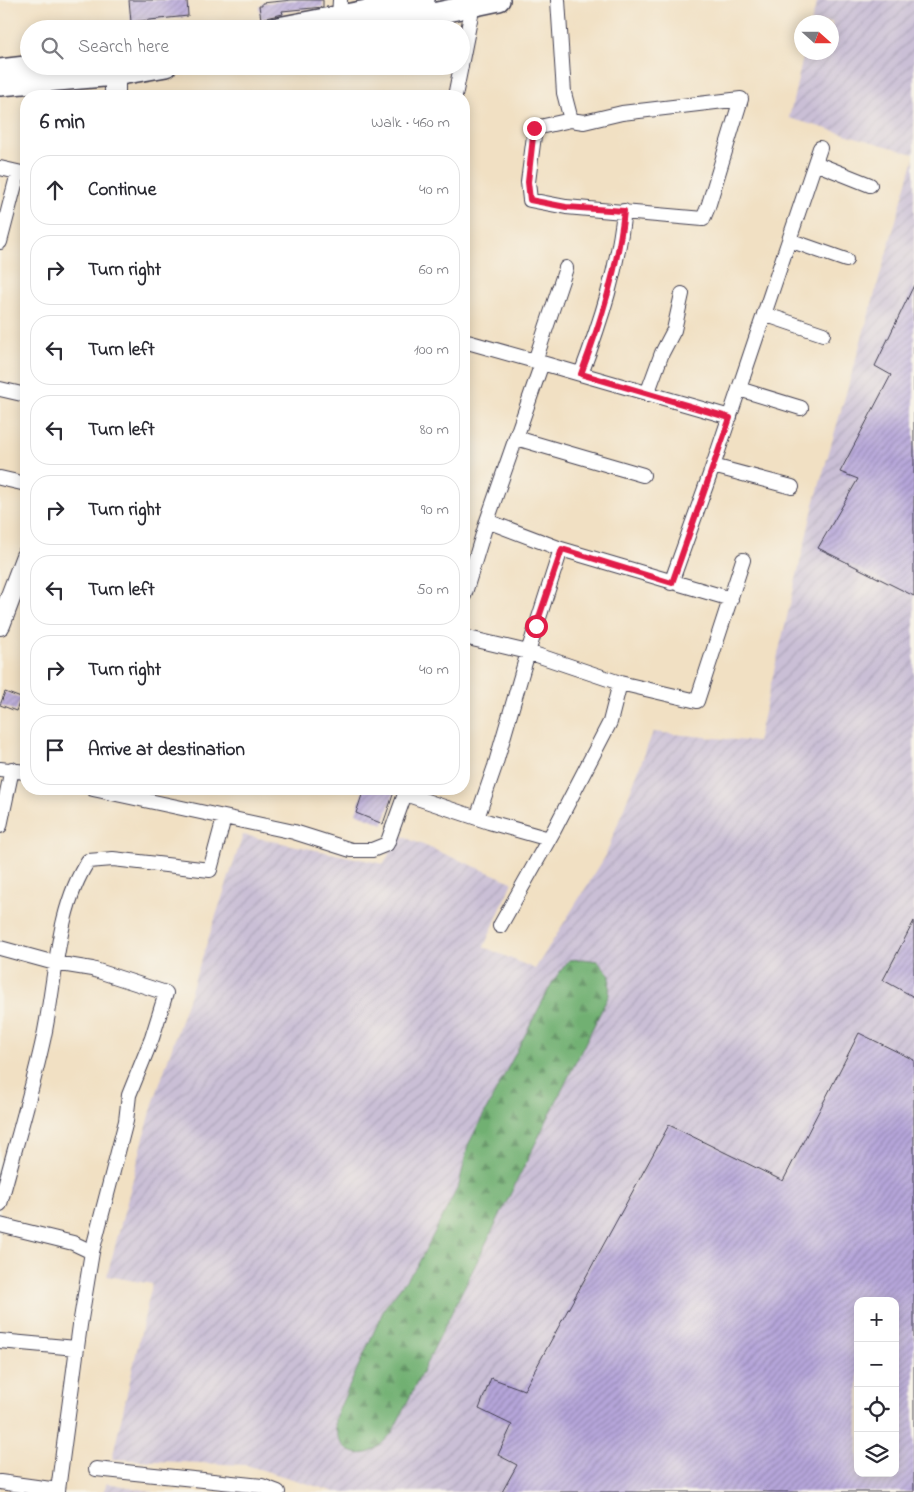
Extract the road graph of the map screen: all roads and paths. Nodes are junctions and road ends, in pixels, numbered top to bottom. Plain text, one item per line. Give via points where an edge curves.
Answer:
1 (424, 0) edge
2 (499, 0) edge
3 (558, 0) edge
4 (473, 3) edge
5 (339, 8) edge
6 (301, 20) edge
7 (400, 20) edge
8 (470, 20) edge
9 (20, 68) edge
10 (0, 70) edge
11 (77, 75) edge
12 (115, 75) edge
13 (459, 75) edge
14 (0, 85) edge
15 (116, 90) edge
16 (456, 90) edge
17 (571, 120) junction
18 (820, 148) dead end
19 (815, 164) junction
20 (0, 168) edge
21 (20, 173) edge
22 (20, 180) edge
23 (870, 185) dead end
24 (624, 211) junction
25 (789, 240) junction
26 (0, 242) edge
27 (846, 260) dead end
28 (566, 268) dead end
29 (682, 294) dead end
30 (764, 314) junction
31 (824, 334) dead end
32 (470, 347) edge
33 (539, 362) junction
34 (581, 374) junction
35 (0, 389) edge
36 (739, 389) junction
37 (20, 394) edge
38 (647, 394) junction
39 (801, 408) dead end
40 (730, 418) junction
41 (516, 438) junction
42 (713, 466) junction
43 (643, 475) dead end
44 (0, 478) edge
45 (20, 483) edge
46 (792, 487) dead end
47 (487, 521) junction
48 (562, 549) junction
49 (743, 560) dead end
50 (20, 572) edge
51 (470, 576) edge
52 (672, 583) junction
53 (731, 599) junction
54 (0, 624) edge
55 (470, 638) edge
56 (528, 652) junction
57 (620, 683) junction
58 (13, 770) edge
59 (120, 795) edge
60 (405, 795) edge
61 (417, 795) edge
62 (224, 818) junction
63 (477, 818) junction
64 (0, 826) edge
65 (548, 839) junction
66 (500, 926) dead end
67 (0, 948) edge
68 (55, 963) junction
69 (0, 1204) edge
70 (0, 1225) edge
71 (92, 1252) junction
72 (0, 1341) edge
73 (76, 1348) junction
74 (96, 1469) dead end
75 (0, 1482) edge
76 (278, 1492) edge

1 - 5 main road
2 - 4 main road
3 - 17 street via 564,93
4 - 7 main road
4 - 8 street
5 - 6 main road
9 - 10 main road
11 - 14 main road
12 - 15 street
13 - 16 street
17 - 24 street via 534,128 528,182 530,200 566,207
17 - 24 street via 584,122 622,113 741,99 703,219
18 - 19 street
19 - 23 street
19 - 25 street
20 - 21 street
22 - 26 street
24 - 34 street via 619,256
25 - 27 street
25 - 30 street
28 - 33 street
29 - 38 street via 674,330
30 - 31 street
30 - 36 street
32 - 33 street
33 - 34 street
33 - 41 street
34 - 38 street
35 - 37 street
36 - 39 street
36 - 40 street
38 - 40 street
40 - 42 street
41 - 43 street
41 - 47 street
42 - 46 street
42 - 52 street
44 - 45 street
47 - 48 street
47 - 51 street
48 - 52 street
48 - 56 street
49 - 53 street
50 - 54 street
52 - 53 street
53 - 57 street via 697,702
55 - 56 street
56 - 57 street
56 - 63 street
57 - 65 street via 610,722
58 - 64 street
59 - 62 street
60 - 62 street via 387,844 372,850 351,850 294,832
61 - 63 street
62 - 68 street via 210,870 113,859 88,861 76,879
63 - 65 street
65 - 66 street
67 - 68 street
68 - 69 street via 43,1043
68 - 71 street via 92,969 166,993 129,1095 126,1121
70 - 71 street via 73,1243
71 - 73 street
72 - 73 street
73 - 75 street via 58,1490
74 - 76 street via 262,1486

